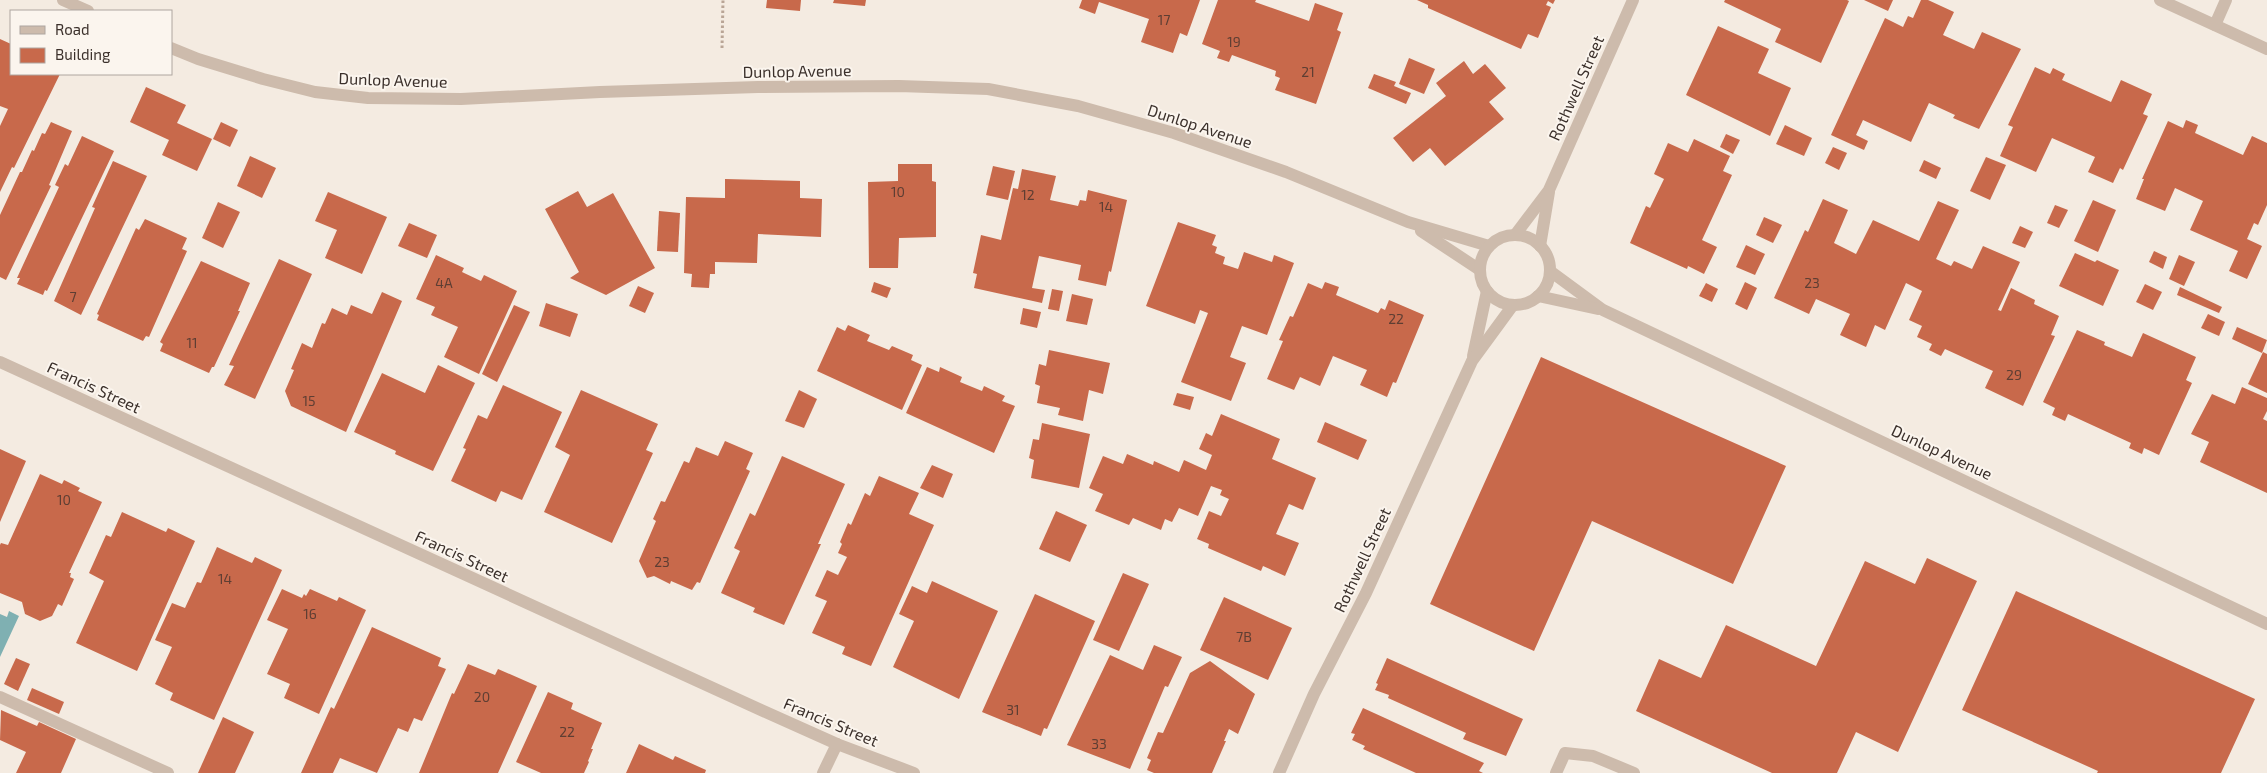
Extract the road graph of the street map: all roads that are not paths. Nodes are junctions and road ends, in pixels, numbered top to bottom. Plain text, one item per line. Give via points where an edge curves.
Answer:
1 (63, 0) edge
2 (1633, 0) edge
3 (2160, 0) edge
4 (2226, 0) edge
5 (86, 10) edge
6 (2215, 25) junction
7 (172, 48) edge
8 (2267, 49) edge
9 (1550, 190) junction
10 (1408, 222) junction
11 (1515, 235) junction
12 (1489, 246) junction
13 (1540, 246) junction
14 (1480, 270) junction
15 (1550, 271) junction
16 (1487, 291) junction
17 (1538, 296) junction
18 (1513, 305) junction
19 (1603, 310) junction
20 (1472, 360) junction
21 (0, 362) edge
22 (2267, 624) edge
23 (0, 697) edge
24 (837, 744) junction
25 (168, 773) edge
26 (823, 773) edge
27 (914, 773) edge
28 (1279, 773) edge
29 (1556, 773) edge
30 (1634, 773) edge

1 - 5 street
2 - 9 street, Rothwell Street
3 - 6 street
4 - 6 street
6 - 8 street
7 - 10 street, Dunlop Avenue via 198,59 315,92 368,98 461,99 758,87 988,89 1078,106 1174,133 1286,172
9 - 11 street, Rothwell Street
9 - 13 street, Rothwell Street
10 - 12 street, Dunlop Avenue
10 - 14 street, Dunlop Avenue
11 - 12 street via 1496,240
11 - 13 street
12 - 14 street
13 - 15 street
14 - 16 street
15 - 17 street
15 - 19 street, Dunlop Avenue
16 - 18 street
16 - 20 street, Rothwell Street
17 - 18 street
17 - 19 street, Dunlop Avenue
18 - 20 street, Rothwell Street
19 - 22 street, Dunlop Avenue
20 - 28 street, Rothwell Street via 1366,593 1314,694
21 - 24 street, Francis Street
23 - 25 street
24 - 26 street
24 - 27 street, Francis Street
29 - 30 street via 1565,753 1593,756

